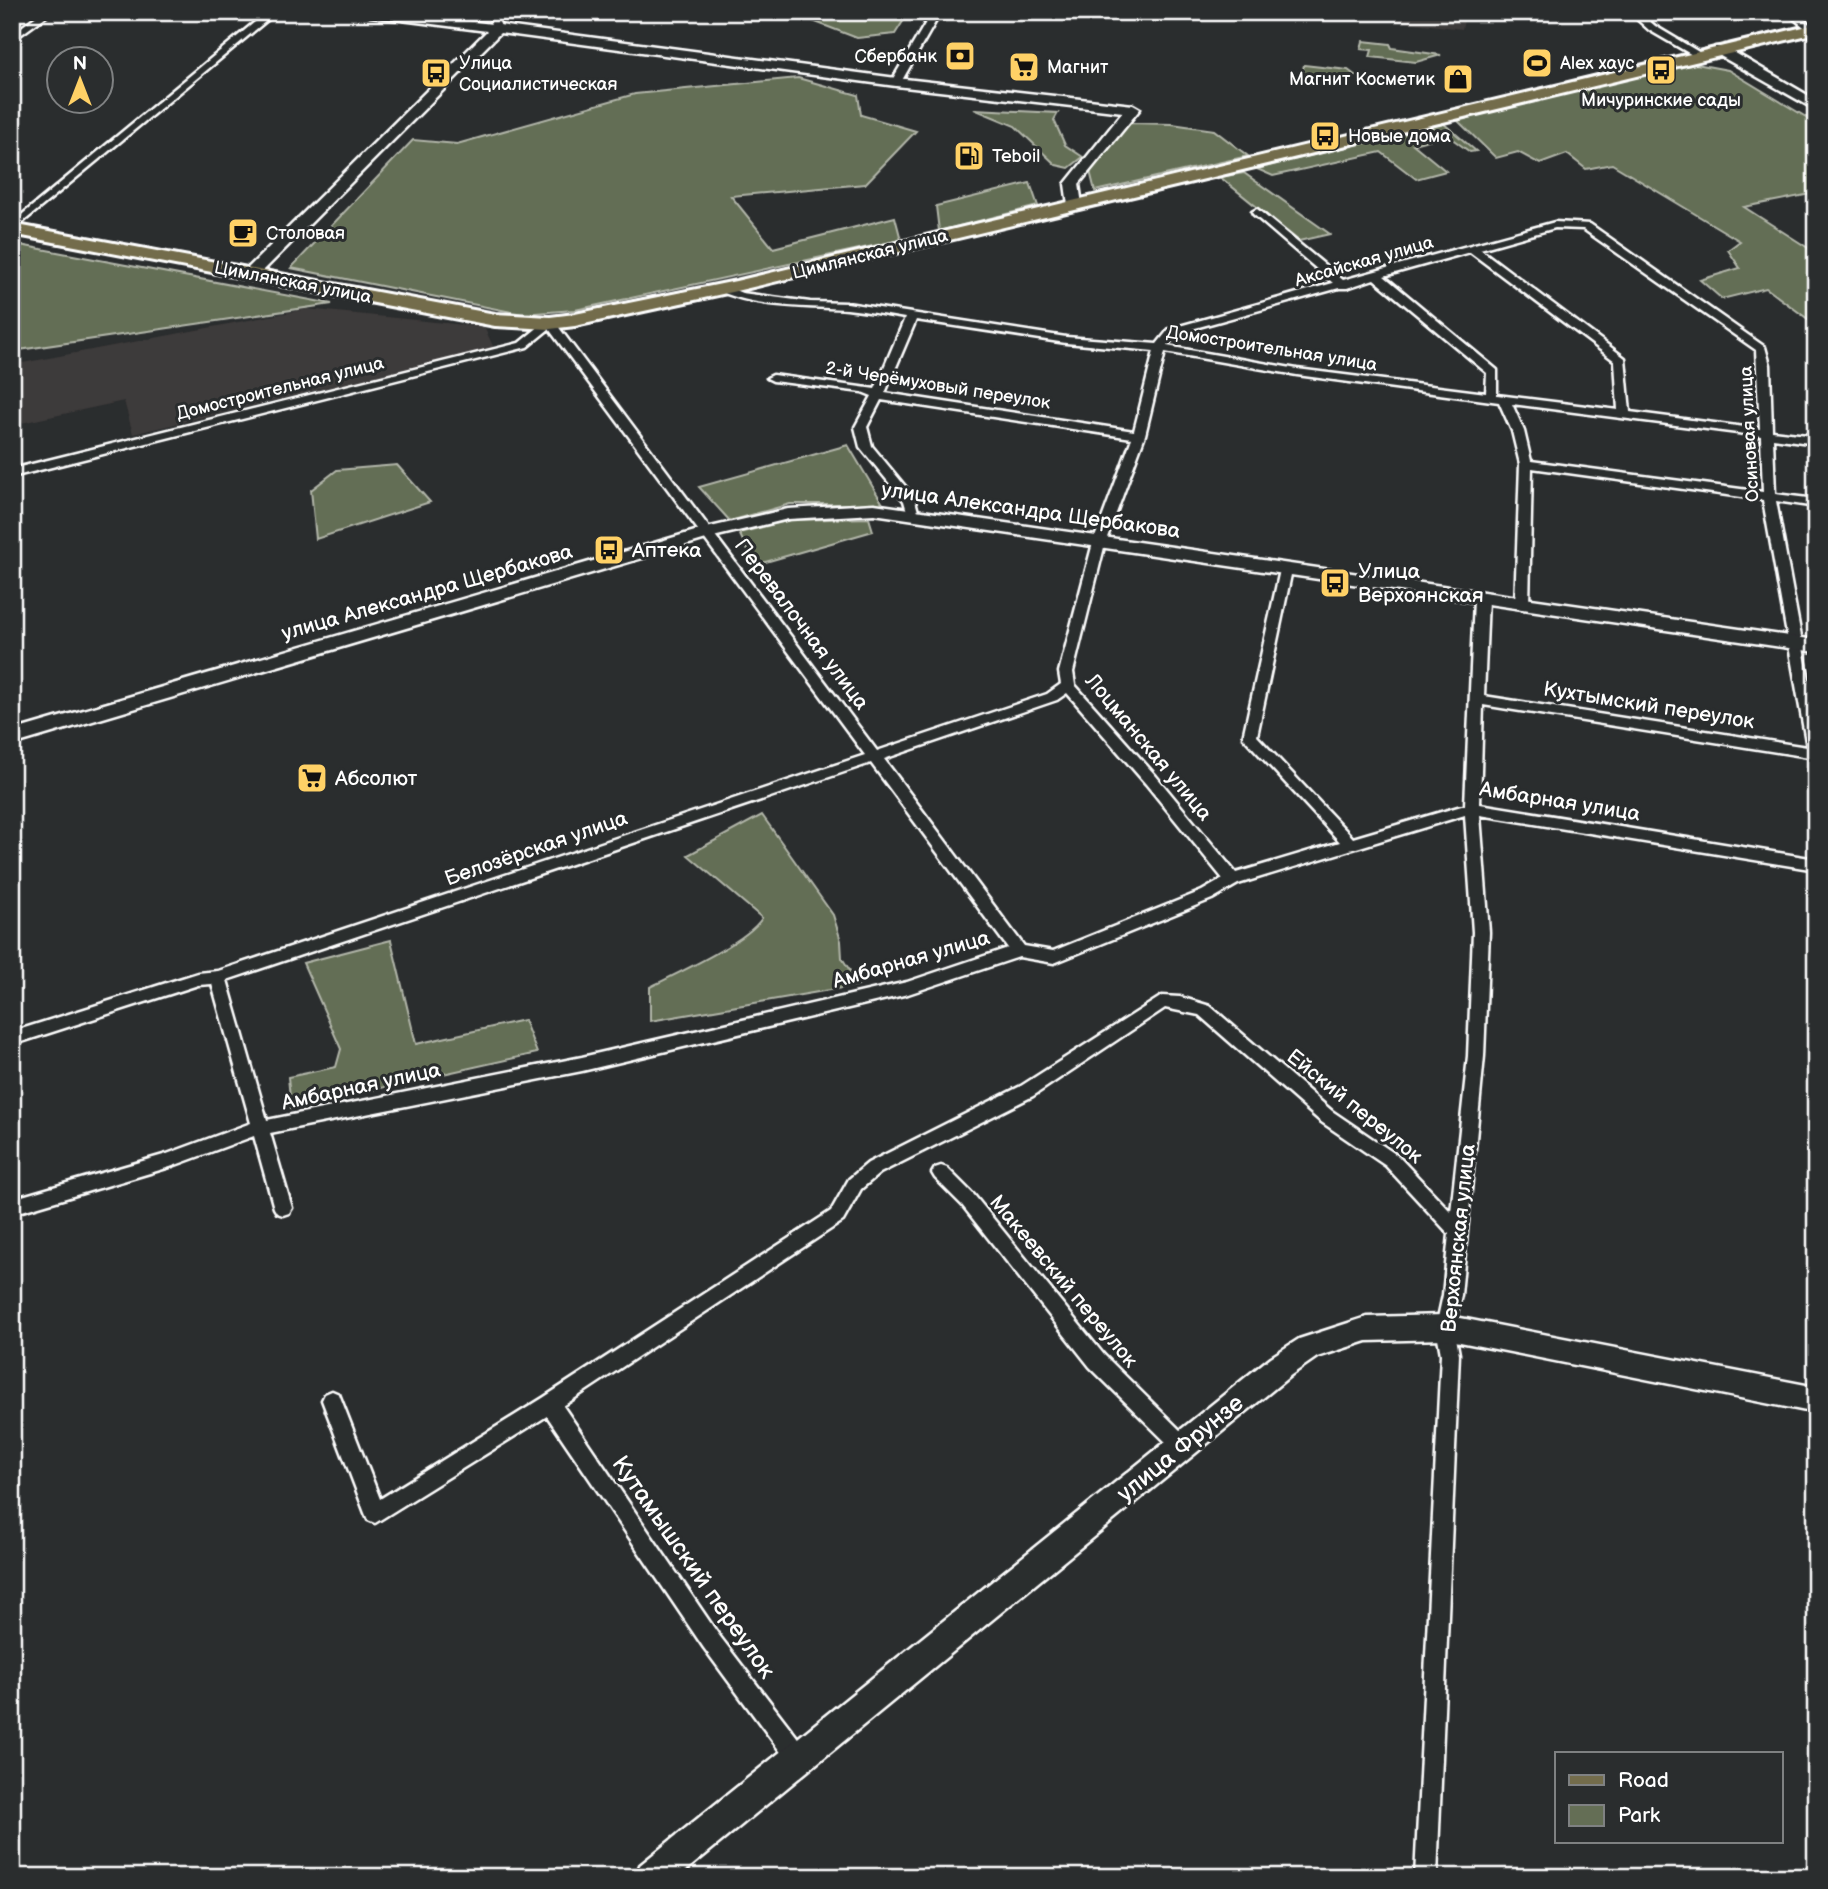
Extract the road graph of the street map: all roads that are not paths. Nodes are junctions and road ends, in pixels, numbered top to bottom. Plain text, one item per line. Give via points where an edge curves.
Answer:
1 (48, 12) edge
2 (273, 12) edge
3 (370, 12) edge
4 (503, 12) edge
5 (937, 12) edge
6 (1633, 12) edge
7 (1790, 12) edge
8 (1814, 28) edge
9 (497, 29) junction
10 (12, 38) edge
11 (1720, 50) junction
12 (1697, 54) junction
13 (914, 70) dead end
14 (899, 76) junction
15 (1816, 106) edge
16 (1075, 205) junction
17 (1257, 212) dead end
18 (1586, 226) joint
19 (12, 228) edge
20 (1473, 249) junction
21 (251, 274) junction
22 (1377, 276) junction
23 (1343, 286) junction
24 (723, 289) junction
25 (912, 316) junction
26 (551, 323) junction
27 (1160, 348) junction
28 (773, 378) dead end
29 (878, 395) junction
30 (1498, 399) junction
31 (1624, 413) junction
32 (1767, 434) junction
33 (1139, 435) junction
34 (1816, 440) edge
35 (1526, 464) junction
36 (12, 473) edge
37 (1769, 497) junction
38 (1816, 503) edge
39 (913, 515) junction
40 (708, 533) junction
41 (1099, 542) junction
42 (1286, 570) junction
43 (1481, 600) junction
44 (1522, 605) junction
45 (1807, 645) edge
46 (1068, 686) junction
47 (1476, 699) junction
48 (12, 738) edge
49 (1815, 753) edge
50 (873, 755) junction
51 (1816, 758) edge
52 (1472, 808) junction
53 (1349, 843) junction
54 (1816, 864) edge
55 (1233, 880) junction
56 (1019, 951) junction
57 (218, 977) junction
58 (12, 1039) edge
59 (262, 1130) junction
60 (941, 1173) dead end
61 (12, 1207) edge
62 (284, 1208) dead end
63 (1459, 1232) junction
64 (1445, 1327) junction
65 (332, 1400) dead end
66 (1816, 1400) edge
67 (550, 1404) junction
68 (1183, 1446) junction
69 (799, 1758) junction
70 (652, 1877) edge
71 (1426, 1877) edge

1 - 10 street
2 - 19 street
3 - 9 street
4 - 9 street via 494,22
5 - 14 street
6 - 12 street
7 - 8 street
8 - 11 main road, Цимлянская улица
9 - 14 street
9 - 21 street
11 - 12 main road, Цимлянская улица
11 - 15 street
12 - 16 main road, Цимлянская улица
13 - 14 street
14 - 16 street via 1133,109 1072,184
16 - 24 main road, Цимлянская улица
17 - 23 street
18 - 20 street, Аксайская улица via 1555,225
18 - 32 street, Осиновая улица via 1761,349
19 - 21 main road, Цимлянская улица
20 - 22 street, Аксайская улица
20 - 31 street via 1621,360
21 - 26 main road, Цимлянская улица via 495,320
22 - 23 street, Аксайская улица
22 - 30 street via 1493,372
23 - 27 street, Аксайская улица via 1173,331
24 - 25 street, Домостроительная улица via 740,296
24 - 26 main road, Цимлянская улица
25 - 27 street, Домостроительная улица via 1066,340
25 - 29 street
26 - 36 street, Домостроительная улица via 523,345
26 - 40 street, Перевалочная улица
27 - 30 street, Домостроительная улица
27 - 33 street, Лоцманская улица
28 - 29 street, 2-й Черёмуховый переулок via 864,389
29 - 33 street, 2-й Черёмуховый переулок
29 - 39 street via 861,427 866,447 910,500
30 - 31 street, Домостроительная улица
30 - 35 street via 1518,431
31 - 32 street, Домостроительная улица
32 - 34 street, Домостроительная улица
32 - 37 street, Осиновая улица
33 - 41 street, Лоцманская улица
35 - 37 street
35 - 44 street
37 - 38 street
37 - 45 street, Осиновая улица
39 - 40 street, улица Александра Щербакова via 874,509 788,514
39 - 41 street, улица Александра Щербакова
40 - 48 street, улица Александра Щербакова
40 - 50 street, Перевалочная улица
41 - 42 street, улица Александра Щербакова
41 - 46 street, Лоцманская улица via 1066,672
42 - 43 street, улица Александра Щербакова
42 - 53 street via 1250,737
43 - 44 street, улица Александра Щербакова
43 - 47 street, Верхоянская улица
44 - 45 street, улица Александра Щербакова
45 - 49 street, Осиновая улица
46 - 50 street, Белозёрская улица via 1040,701
46 - 55 street, Лоцманская улица
47 - 49 street, Кухтымский переулок
47 - 52 street, Верхоянская улица
49 - 51 street, Осиновая улица
50 - 56 street, Перевалочная улица
50 - 57 street, Белозёрская улица
52 - 53 street, Амбарная улица
52 - 54 street, Амбарная улица
52 - 63 street, Верхоянская улица via 1481,932 1476,1056
53 - 55 street, Амбарная улица
55 - 56 street, Амбарная улица via 1207,895 1054,957
56 - 59 street, Амбарная улица via 908,988 582,1064
57 - 58 street, Белозёрская улица via 198,979
57 - 59 street
59 - 61 street, Амбарная улица via 240,1132 170,1160
59 - 62 street
60 - 68 street, Макеевский переулок via 968,1200 1097,1361
63 - 64 street, Верхоянская улица
63 - 67 street, Ейский переулок via 1392,1161 1326,1116 1204,1010 1163,1002 1027,1091 874,1168 855,1184 836,1216
64 - 66 street, улица Фрунзе
64 - 68 street, улица Фрунзе via 1367,1329 1309,1348
64 - 71 street, Верхоянская улица via 1450,1354
65 - 67 street via 375,1513
67 - 69 street, Кутамышский переулок via 711,1641
68 - 69 street, улица Фрунзе
69 - 70 street, улица Фрунзе

